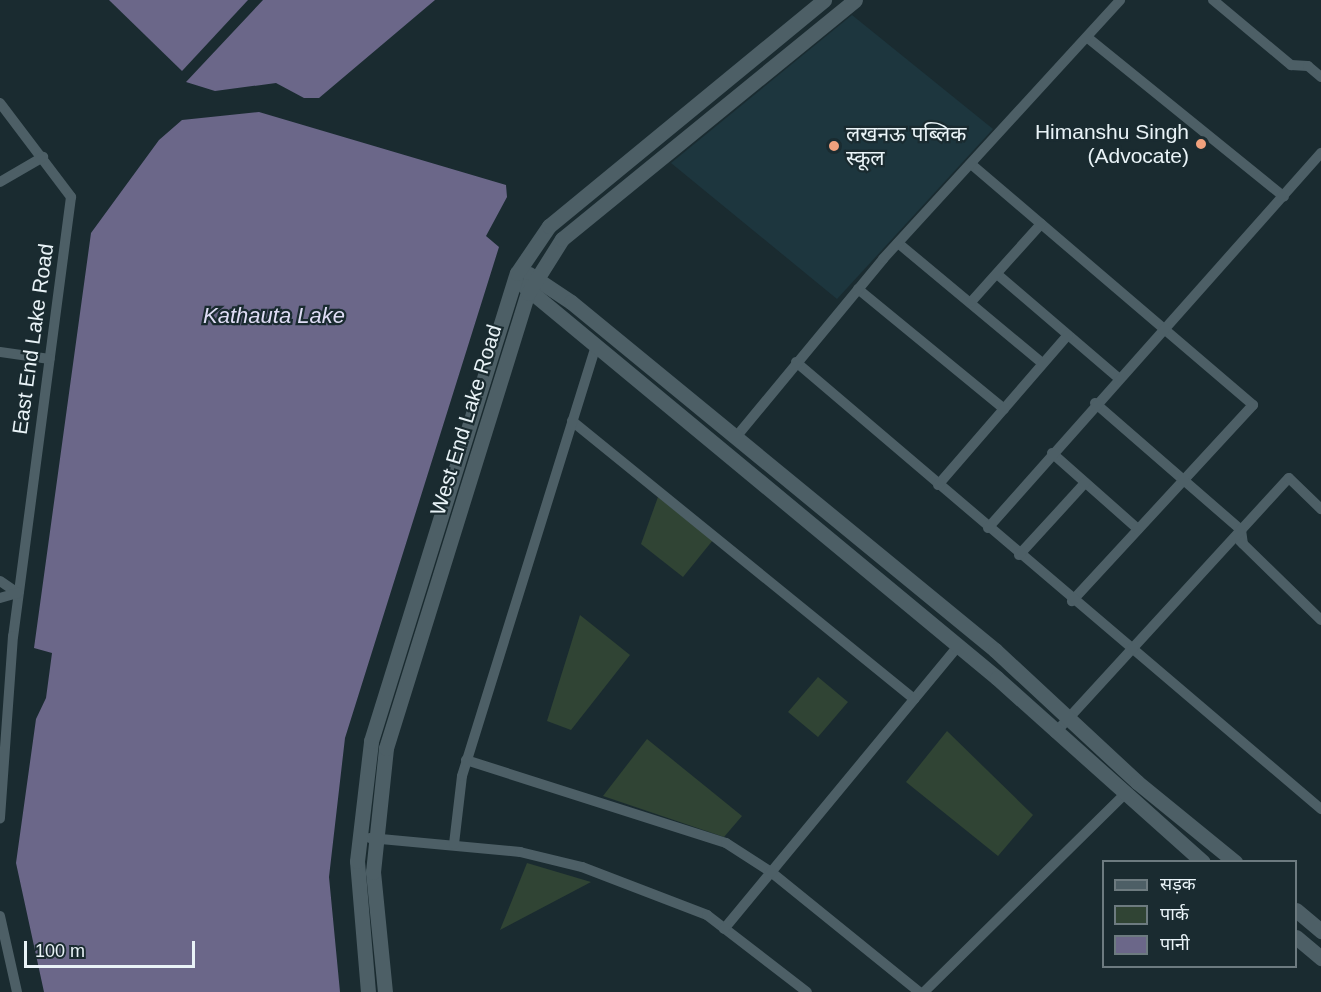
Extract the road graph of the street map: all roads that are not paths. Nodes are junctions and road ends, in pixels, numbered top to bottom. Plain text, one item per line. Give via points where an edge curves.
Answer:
1 (824, 0) edge
2 (855, 0) edge
3 (1120, 0) edge
4 (1213, 0) edge
5 (1088, 38) junction
6 (1321, 77) edge
7 (0, 103) edge
8 (1321, 153) edge
9 (43, 157) junction
10 (972, 164) junction
11 (0, 182) edge
12 (1284, 197) junction
13 (1041, 224) junction
14 (898, 243) junction
15 (517, 273) junction
16 (997, 274) junction
17 (538, 276) junction
18 (858, 289) junction
19 (528, 293) junction
20 (971, 303) junction
21 (1163, 328) junction
22 (1068, 335) junction
23 (595, 348) junction
24 (0, 352) edge
25 (50, 359) junction
26 (796, 362) junction
27 (1042, 363) junction
28 (1118, 377) junction
29 (1095, 403) junction
30 (1004, 408) junction
31 (572, 421) junction
32 (736, 437) junction
33 (1052, 453) junction
34 (1184, 480) junction
35 (1085, 483) junction
36 (938, 484) junction
37 (1321, 509) edge
38 (988, 528) junction
39 (1138, 529) junction
40 (1240, 537) junction
41 (1019, 555) junction
42 (0, 581) edge
43 (18, 593) junction
44 (0, 598) edge
45 (1072, 601) junction
46 (1321, 620) edge
47 (958, 645) junction
48 (1130, 651) junction
49 (914, 699) junction
50 (1068, 718) junction
51 (1055, 733) junction
52 (466, 760) junction
53 (1124, 795) junction
54 (1321, 809) edge
55 (0, 819) edge
56 (359, 838) junction
57 (375, 839) junction
58 (454, 844) junction
59 (1202, 860) edge
60 (1234, 860) edge
61 (771, 872) junction
62 (1297, 911) edge
63 (0, 916) edge
64 (724, 929) junction
65 (1321, 931) edge
66 (1297, 938) edge
67 (1321, 958) edge
68 (17, 992) edge
69 (368, 992) edge
70 (385, 992) edge
71 (807, 992) edge
72 (919, 992) edge
73 (924, 992) edge

1 - 15 street, West End Lake Road via 549,226
2 - 17 street, West End Lake Road via 562,239
3 - 5 street
4 - 6 street via 1291,65 1308,66
5 - 10 street
5 - 12 street
7 - 9 street, East End Lake Road
8 - 12 street
9 - 11 street
9 - 25 street, East End Lake Road via 71,196
10 - 13 street
10 - 14 street
12 - 21 street
13 - 16 street
13 - 21 street
14 - 18 street
14 - 20 street
15 - 17 street
15 - 19 street
15 - 56 street, West End Lake Road via 371,741
16 - 20 street
16 - 22 street
17 - 19 street, West End Lake Road
17 - 32 street
18 - 26 street
18 - 30 street
19 - 23 street
19 - 57 street, West End Lake Road via 386,748
20 - 27 street
21 - 28 street
21 - 34 street via 1253,405
22 - 27 street
22 - 28 street
23 - 31 street
23 - 47 street
24 - 25 street
25 - 43 street, East End Lake Road
26 - 32 street
26 - 36 street
27 - 30 street
28 - 29 street
29 - 33 street
29 - 34 street
30 - 36 street
31 - 49 street
31 - 52 street
32 - 50 street via 995,650
33 - 35 street
33 - 38 street
34 - 39 street
34 - 40 street
35 - 39 street
35 - 41 street
36 - 38 street
37 - 40 street via 1289,478
38 - 41 street
39 - 45 street
40 - 46 street
40 - 48 street
41 - 45 street
42 - 43 street
43 - 44 street
43 - 55 street, East End Lake Road
45 - 48 street
47 - 49 street
47 - 51 street
48 - 50 street
48 - 54 street
49 - 61 street
50 - 51 street
50 - 60 street
51 - 53 street
52 - 58 street
52 - 61 street via 726,843
53 - 59 street
53 - 73 street
56 - 57 street
56 - 69 street, West End Lake Road
57 - 58 street
57 - 70 street, West End Lake Road
58 - 64 street via 582,867 707,915
61 - 64 street
61 - 72 street
62 - 65 street
63 - 68 street
64 - 71 street
66 - 67 street

